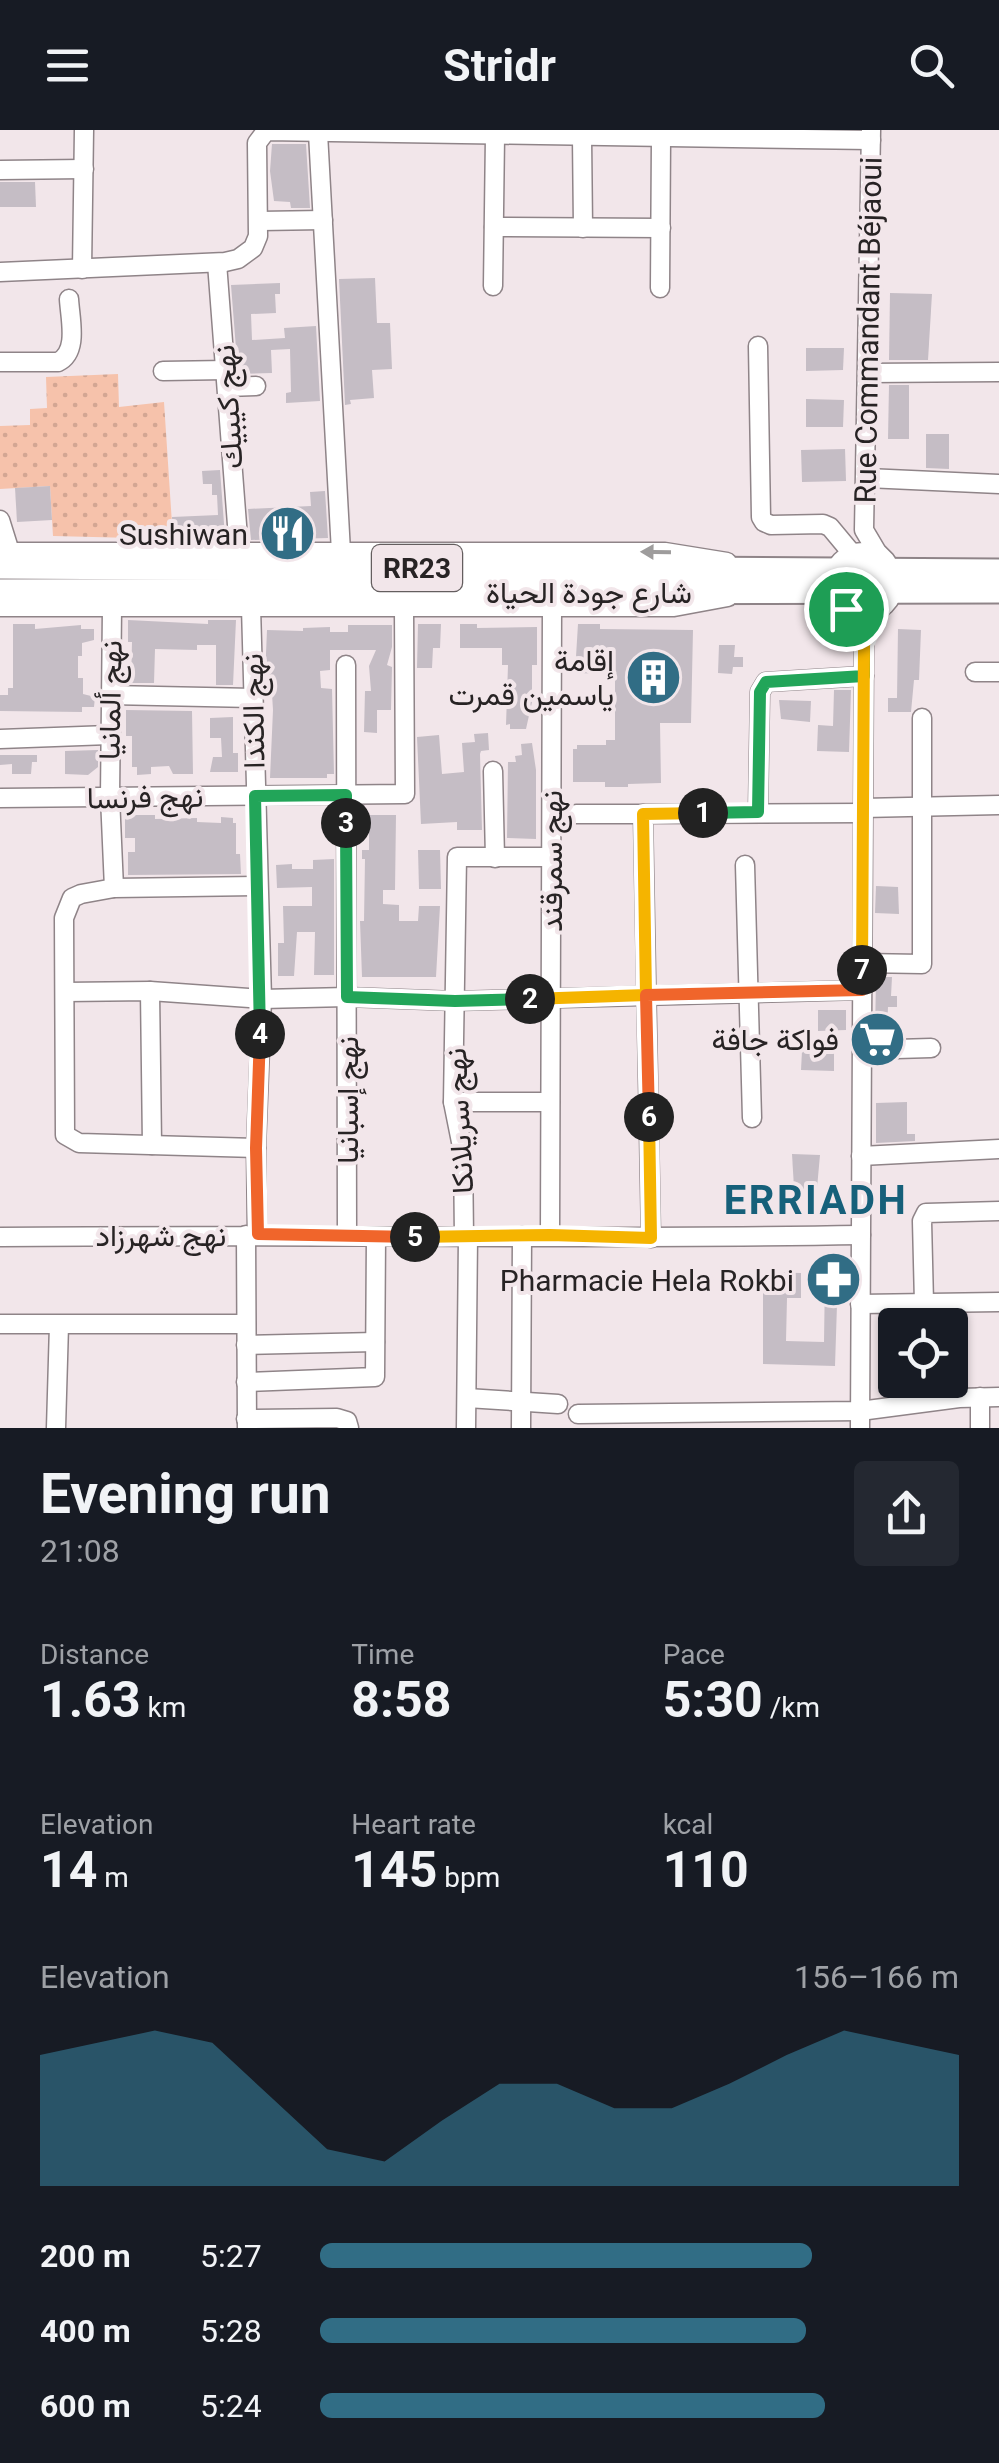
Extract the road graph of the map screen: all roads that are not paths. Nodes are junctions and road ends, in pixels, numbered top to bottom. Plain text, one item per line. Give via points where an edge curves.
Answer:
1 (84, 130) edge
2 (560, 133) edge
3 (318, 134) junction
4 (871, 135) edge
5 (495, 136) junction
6 (582, 137) junction
7 (660, 139) junction
8 (84, 169) junction
9 (0, 170) edge
10 (323, 220) junction
11 (260, 221) junction
12 (494, 227) junction
13 (583, 228) junction
14 (661, 228) junction
15 (217, 263) junction
16 (82, 270) junction
17 (0, 272) edge
18 (493, 286) dead end
19 (660, 288) dead end
20 (69, 299) dead end
21 (758, 346) dead end
22 (0, 362) edge
23 (163, 371) dead end
24 (999, 372) edge
25 (868, 373) junction
26 (226, 378) junction
27 (256, 386) dead end
28 (866, 478) junction
29 (999, 484) edge
30 (0, 520) edge
31 (864, 530) junction
32 (239, 551) junction
33 (342, 552) junction
34 (4, 557) edge
35 (999, 572) edge
36 (841, 576) junction
37 (748, 581) junction
38 (888, 583) junction
39 (0, 592) edge
40 (999, 593) edge
41 (0, 607) edge
42 (251, 607) junction
43 (552, 607) junction
44 (112, 608) junction
45 (404, 609) junction
46 (864, 644) junction
47 (346, 665) dead end
48 (975, 672) dead end
49 (999, 672) edge
50 (864, 676) junction
51 (110, 695) junction
52 (253, 698) junction
53 (922, 718) dead end
54 (110, 736) junction
55 (0, 739) edge
56 (493, 771) dead end
57 (346, 795) junction
58 (255, 796) junction
59 (110, 797) junction
60 (0, 798) edge
61 (999, 805) edge
62 (921, 807) junction
63 (863, 810) junction
64 (758, 812) junction
65 (576, 814) dead end
66 (643, 814) junction
67 (494, 858) junction
68 (551, 858) junction
69 (745, 865) dead end
70 (257, 886) junction
71 (114, 888) junction
72 (862, 963) junction
73 (862, 990) junction
74 (150, 991) junction
75 (64, 992) junction
76 (748, 992) junction
77 (646, 995) junction
78 (347, 997) junction
79 (550, 998) junction
80 (262, 999) junction
81 (455, 1001) junction
82 (931, 1048) dead end
83 (862, 1050) junction
84 (453, 1102) junction
85 (550, 1102) junction
86 (752, 1118) dead end
87 (152, 1145) junction
88 (256, 1148) junction
89 (999, 1149) edge
90 (861, 1156) junction
91 (999, 1211) edge
92 (252, 1235) junction
93 (550, 1235) junction
94 (861, 1235) junction
95 (347, 1236) junction
96 (376, 1236) junction
97 (522, 1236) junction
98 (0, 1237) edge
99 (466, 1237) junction
100 (651, 1238) junction
101 (999, 1302) edge
102 (924, 1303) junction
103 (860, 1304) junction
104 (0, 1324) edge
105 (246, 1324) junction
106 (59, 1325) junction
107 (375, 1342) junction
108 (246, 1345) junction
109 (246, 1382) junction
110 (990, 1397) edge
111 (467, 1398) junction
112 (521, 1404) junction
113 (558, 1404) dead end
114 (578, 1414) dead end
115 (860, 1419) edge
116 (757, 1421) edge
117 (247, 1423) edge
118 (56, 1428) edge
119 (349, 1428) edge
120 (466, 1428) edge
121 (520, 1428) edge
122 (980, 1428) edge

1 - 8 street
2 - 5 street
2 - 6 street
3 - 5 street
3 - 10 street
3 - 11 street via 260,135
4 - 7 street
4 - 25 street, Rue Commandant Béjaoui
5 - 12 street
6 - 7 street
6 - 13 street
7 - 14 street
8 - 9 street
8 - 16 street
10 - 11 street
10 - 33 street
11 - 15 street via 252,248
12 - 13 street
12 - 18 street
13 - 14 street
14 - 19 street
15 - 16 street
15 - 26 street, نهج كيبيك
16 - 17 street
20 - 22 street via 66,358
21 - 36 street via 761,517 771,525 830,527
23 - 26 street
24 - 25 street
25 - 28 street, Rue Commandant Béjaoui
26 - 27 street
26 - 32 street, نهج كيبيك
28 - 29 street
28 - 31 street, Rue Commandant Béjaoui
30 - 34 street
31 - 36 street
31 - 38 street
32 - 33 street
32 - 34 street
37 -> 33 street via 723,561 665,552
34 - 37 highway, شارع جودة الحياة / RR23
35 - 38 highway, شارع جودة الحياة / RR23
36 - 37 highway, شارع جودة الحياة / RR23
36 - 38 highway, شارع جودة الحياة / RR23
36 - 38 street via 864,551
36 - 46 street
37 - 39 highway, شارع جودة الحياة / RR23
37 - 43 street via 693,606
38 - 40 highway, شارع جودة الحياة / RR23
38 - 46 street
41 - 44 street
42 - 44 street
42 - 45 street
42 - 52 street, نهج الكندا
43 - 45 street
43 - 68 street, نهج سمرقند
44 - 51 street, نهج ألمانيا
45 - 57 street, نهج فرنسا via 405,794
46 - 50 street
47 - 57 street, نهج إسبانيا
48 - 49 street
50 - 63 street
50 - 64 street via 766,682 760,692
51 - 52 street
51 - 54 street, نهج ألمانيا
52 - 58 street, نهج الكندا
53 - 62 street
54 - 55 street
54 - 59 street, نهج ألمانيا
56 - 67 street
57 - 58 street, نهج فرنسا
57 - 78 street, نهج إسبانيا
58 - 59 street, نهج فرنسا
58 - 70 street, نهج الكندا
59 - 60 street, نهج فرنسا
59 - 71 street, نهج ألمانيا
61 - 62 street
62 - 63 street
62 - 72 street via 922,964
63 - 64 street
63 - 72 street
64 - 66 street
65 - 66 street
66 - 77 street
67 - 68 street, نهج سريلانكا
67 - 81 street, نهج سريلانكا via 457,857
68 - 79 street, نهج سمرقند
69 - 76 street
70 - 71 street
70 - 80 street, نهج الكندا
71 - 75 street via 80,894 66,908
72 - 73 street
73 - 76 street
73 - 83 street
74 - 75 street
74 - 80 street
74 - 87 street
75 - 87 street via 66,1135 79,1143
76 - 77 street
76 - 86 street
77 - 79 street
77 - 100 street
78 - 80 street
78 - 81 street
78 - 95 street, نهج إسبانيا
79 - 81 street
79 - 85 street, نهج سمرقند
80 - 88 street, نهج الكندا
81 - 84 street, نهج سريلانكا
82 - 83 street
83 - 90 street
84 - 85 street
84 - 99 street, نهج سريلانكا via 463,1152
85 - 93 street, نهج سمرقند
87 - 88 street
88 - 92 street, نهج الكندا
89 - 90 street
90 - 94 street
91 - 102 street via 926,1213
92 - 95 street, نهج شهرزاد
92 - 98 street, نهج شهرزاد
92 - 105 street, نهج الكندا
93 - 97 street, نهج شهرزاد
93 - 100 street, نهج شهرزاد
94 - 100 street, نهج شهرزاد
94 - 103 street
95 - 96 street, نهج شهرزاد
96 - 99 street, نهج شهرزاد
96 - 107 street
97 - 99 street, نهج شهرزاد
97 - 112 street
99 - 111 street, نهج سريلانكا
101 - 102 street
102 - 103 street
103 - 115 street
104 - 106 street
105 - 106 street
105 - 108 street, نهج الكندا
106 - 118 street
107 - 108 street
107 - 109 street via 376,1377
108 - 109 street, نهج الكندا
109 - 117 street, نهج الكندا
110 - 115 street
110 - 122 street
111 - 112 street
111 - 120 street, نهج سريلانكا
112 - 113 street
112 - 121 street
114 - 116 street
115 - 116 street
117 - 119 street via 338,1418

